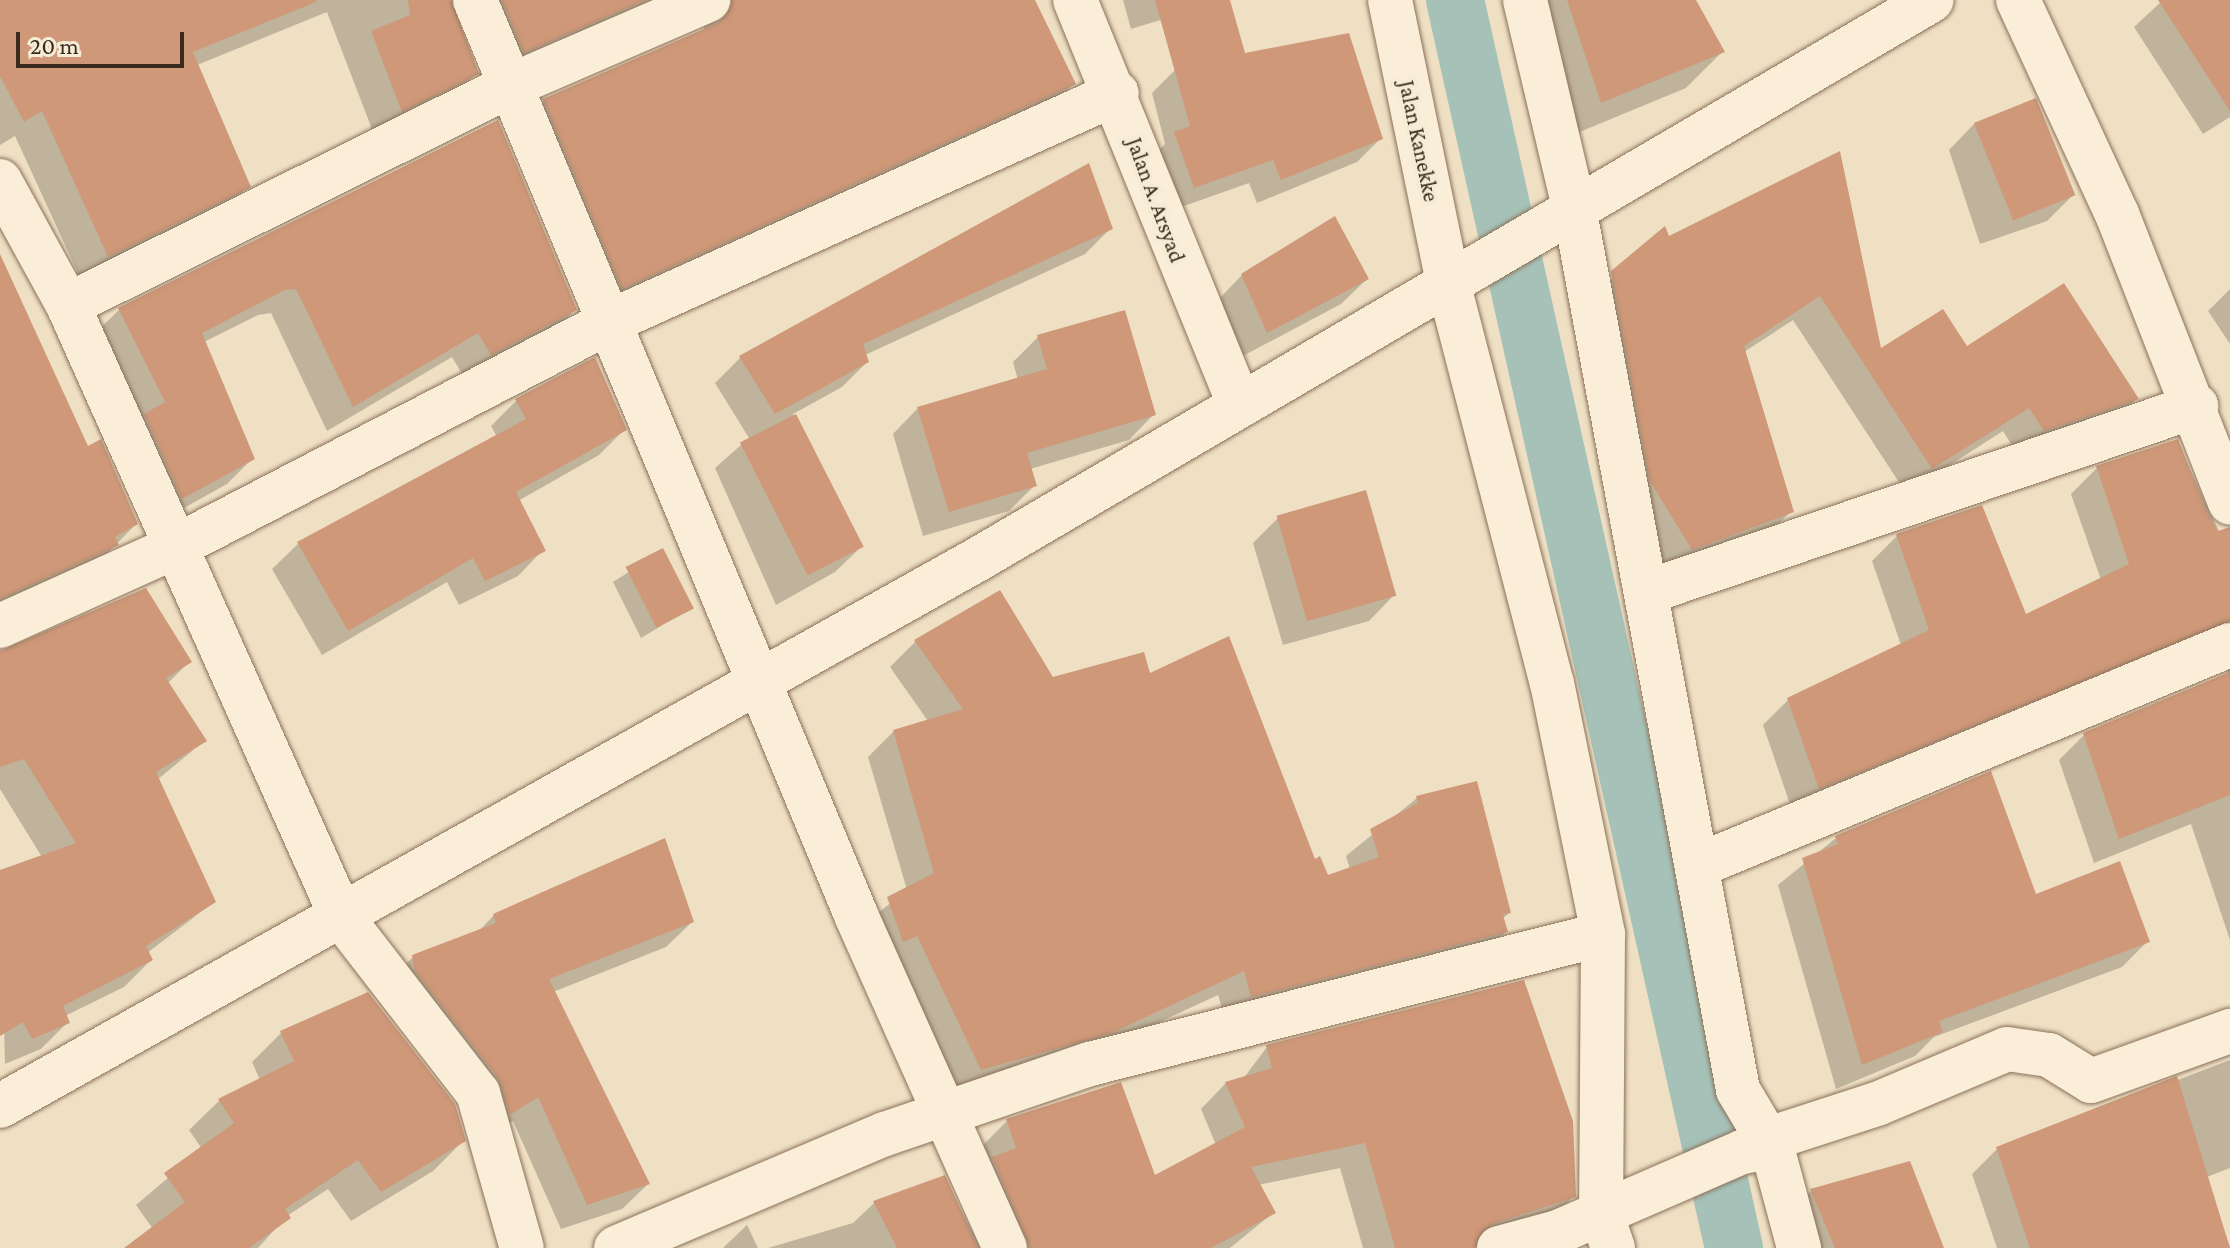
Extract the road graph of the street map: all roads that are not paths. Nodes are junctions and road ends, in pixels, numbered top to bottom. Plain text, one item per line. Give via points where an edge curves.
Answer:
1 (475, 0) edge
2 (708, 0) edge
3 (1075, 0) edge
4 (1390, 0) edge
5 (1525, 0) edge
6 (1932, 0) edge
7 (2018, 0) edge
8 (512, 85) junction
9 (1117, 93) junction
10 (0, 181) edge
11 (1559, 221) junction
12 (1462, 273) junction
13 (68, 305) junction
14 (609, 322) junction
15 (1238, 401) junction
16 (2212, 428) edge
17 (2230, 503) edge
18 (173, 548) junction
19 (1647, 592) junction
20 (0, 626) edge
21 (2230, 645) edge
22 (758, 680) junction
23 (1697, 866) junction
24 (341, 916) junction
25 (1603, 934) junction
26 (2230, 1031) edge
27 (0, 1106) edge
28 (946, 1111) junction
29 (1761, 1146) junction
30 (1614, 1220) edge
31 (522, 1248) edge
32 (616, 1248) edge
33 (1005, 1248) edge
34 (1499, 1248) edge
35 (1799, 1248) edge

1 - 8 street
2 - 8 street
3 - 9 street, Jalan A. Arsyad
4 - 12 street, Jalan Kanekke
5 - 11 street
6 - 11 street
7 - 16 street
8 - 13 street
8 - 14 street
9 - 14 street
9 - 15 street, Jalan A. Arsyad
10 - 13 street
11 - 12 street
11 - 19 street
12 - 15 street
12 - 25 street, Jalan Kanekke
13 - 18 street
14 - 18 street
14 - 22 street
15 - 22 street via 980,558
16 - 17 street
16 - 19 street
18 - 20 street
18 - 24 street
19 - 23 street
21 - 23 street
22 - 24 street
22 - 28 street
23 - 29 street via 1738,1090
24 - 27 street
24 - 31 street via 478,1093
25 - 28 street via 1293,1009
25 - 30 street, Jalan Kanekke
26 - 29 street via 2091,1081 2049,1055 2007,1049
28 - 32 street
28 - 33 street
29 - 30 street
29 - 35 street
30 - 34 street

